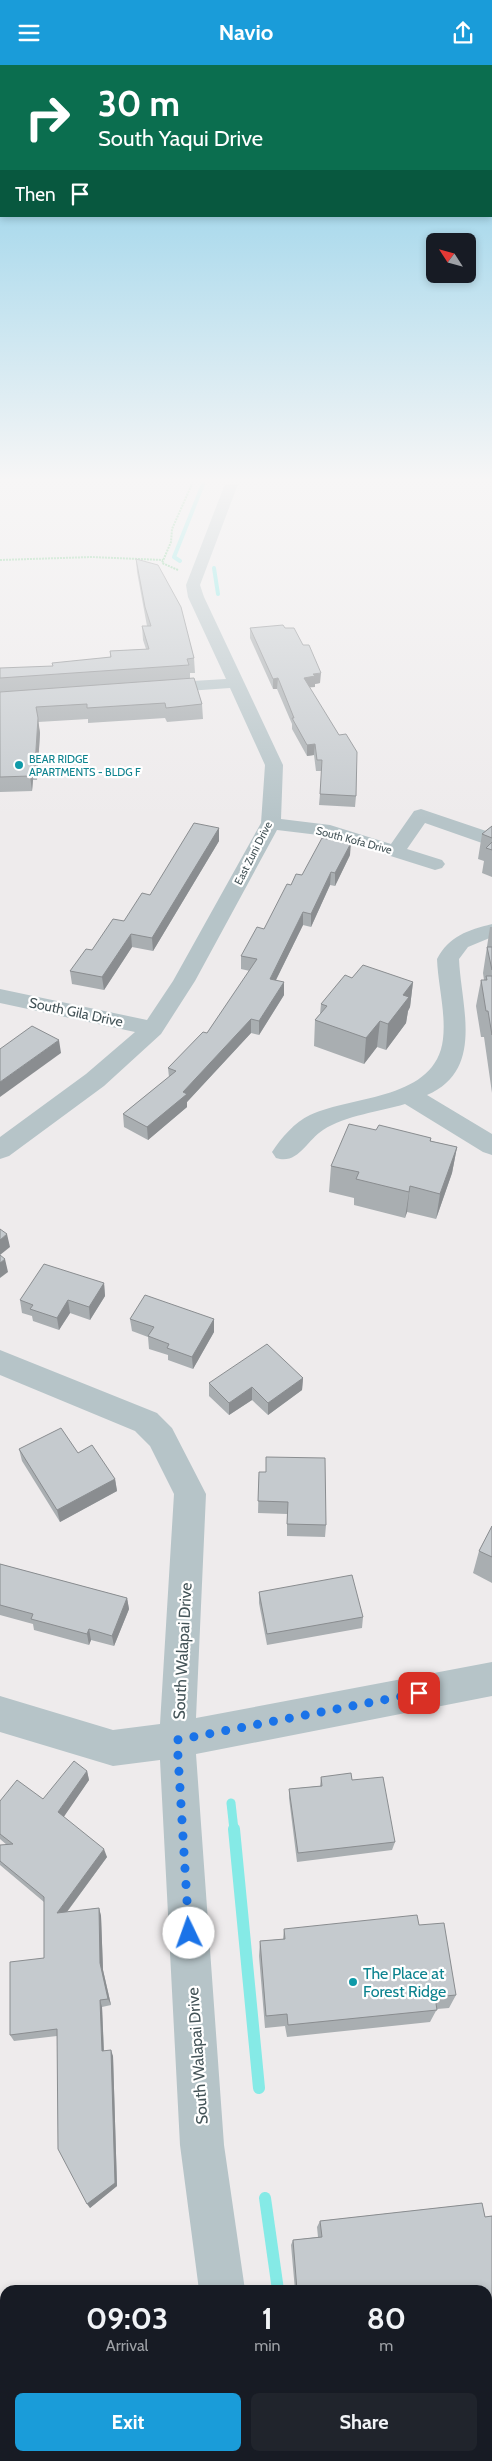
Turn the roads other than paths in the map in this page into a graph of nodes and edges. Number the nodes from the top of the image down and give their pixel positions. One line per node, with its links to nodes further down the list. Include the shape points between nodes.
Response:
1 (196, 596): 2 (street, East Zuni Drive)
2 (237, 683): 3 (street); 4 (street, East Zuni Drive, via 274,765)
3 (138, 690)
4 (270, 823): 6 (street, South Kofa Drive, via 330,831); 10 (street, East Zuni Drive, via 184,981)
5 (489, 839): 6 (street, via 421,815)
6 (396, 851): 7 (street, South Kofa Drive)
7 (435, 864)
8 (492, 930): 11 (street, via 467,937 451,951 448,972 455,1039 451,1060 433,1084)
9 (0, 996): 10 (street, South Gila Drive)
10 (153, 1029): 13 (street, East Zuni Drive, via 95,1080)
11 (407, 1094): 12 (street); 14 (street, via 343,1111 317,1122)
12 (492, 1146)
13 (0, 1150)
14 (285, 1152)
15 (0, 1362): 18 (street, South Walapai Drive, via 146,1422 161,1437 175,1460 190,1495)
16 (492, 1679): 18 (street)
17 (0, 1714): 18 (street, via 113,1748)
18 (177, 1740): 19 (street, South Walapai Drive, via 202,2145)
19 (221, 2285)

